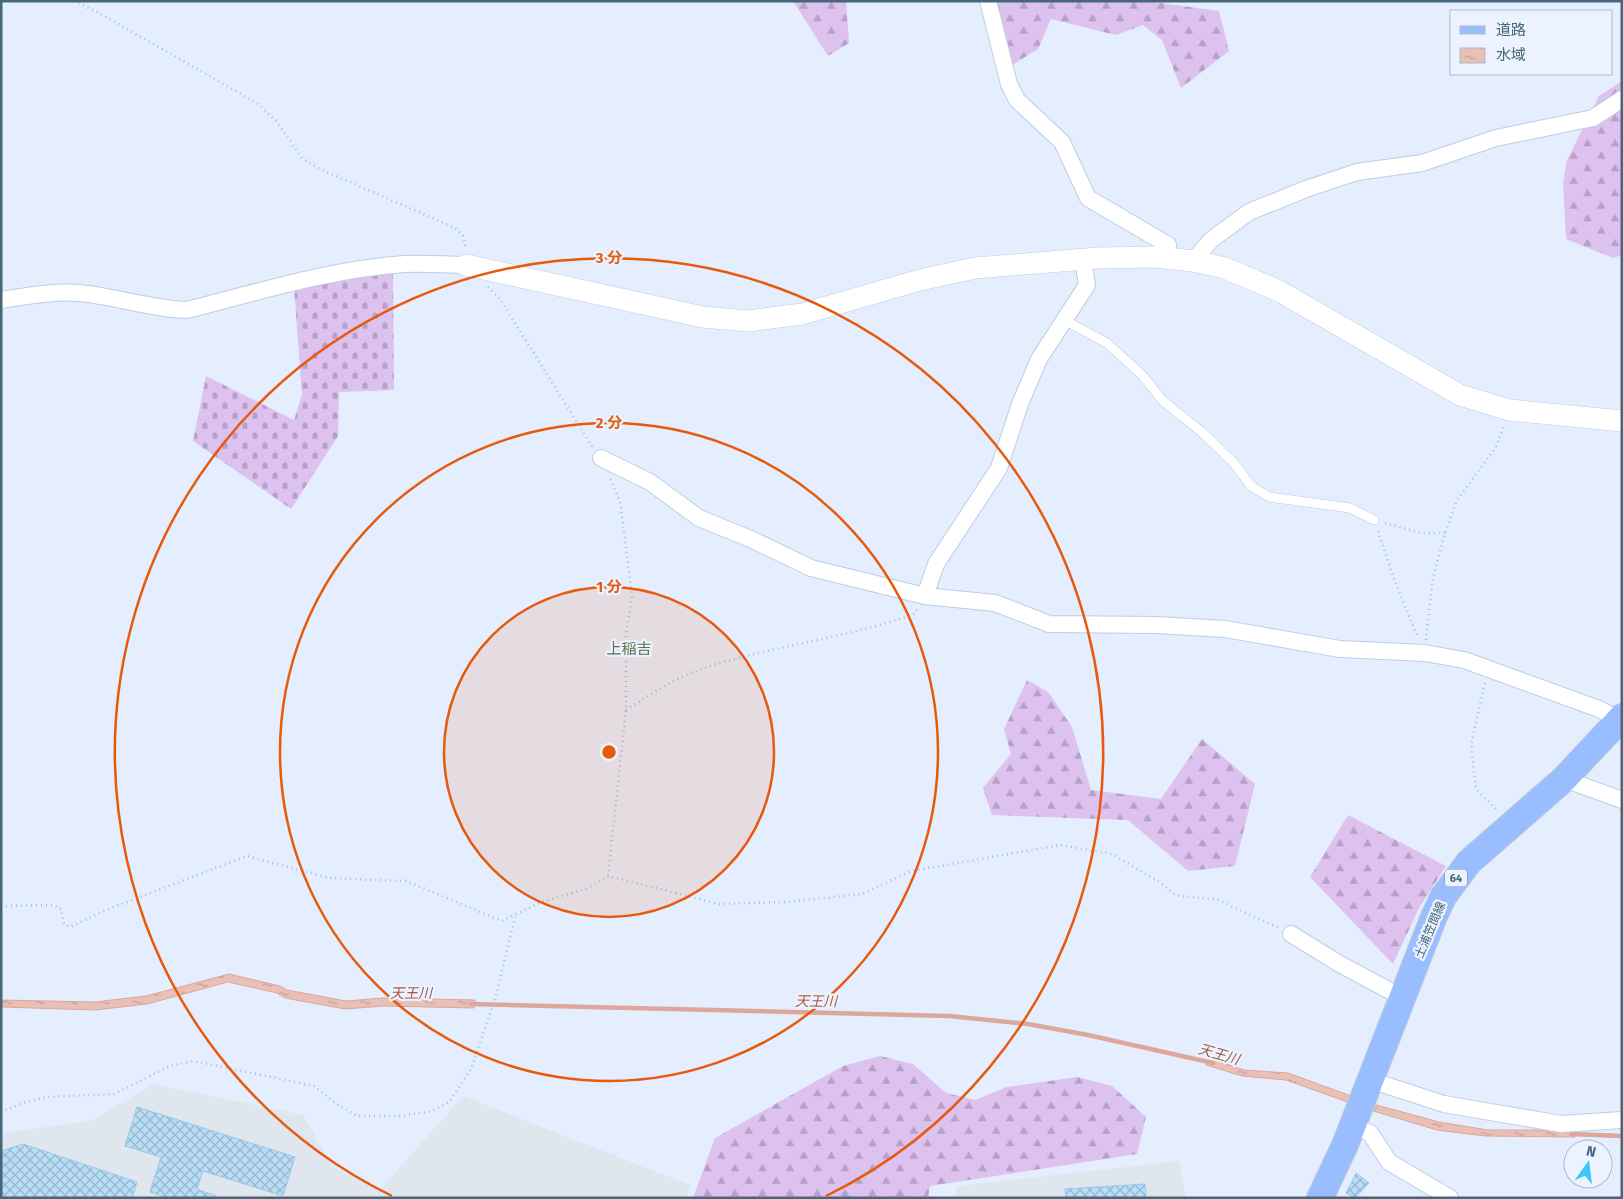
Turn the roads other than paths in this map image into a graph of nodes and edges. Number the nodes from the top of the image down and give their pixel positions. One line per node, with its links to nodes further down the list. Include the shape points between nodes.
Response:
1 (988, 1): 3 (street, via 1008,84 1017,100 1062,142 1088,198 1168,245)
2 (1622, 99): 5 (street, via 1593,118 1496,138 1422,163 1357,172 1306,189 1249,212 1211,240)
3 (1169, 258): 4 (street); 5 (street)
4 (1083, 260): 6 (street, via 975,268 920,280 802,314 748,321 703,317); 8 (street, via 1086,285)
5 (1194, 261): 9 (street, via 1224,268 1272,288 1460,395 1510,410)
6 (466, 265): 7 (street, via 406,264 330,274 187,310 166,310 79,293 38,294)
7 (1, 300)
8 (1064, 320): 11 (lane, via 1107,343 1142,375 1164,401 1203,433 1251,486 1269,498 1350,508); 12 (street, via 1039,359 999,468 936,564)
9 (1622, 421)
10 (601, 458): 12 (street, via 650,482 699,518 811,568)
11 (1374, 520)
12 (925, 596): 13 (street, via 995,603 1048,624 1157,625 1225,630 1340,649 1425,654 1464,660)
13 (1620, 718): 14 (main road, 土浦笠間線 / 64)
14 (1564, 779): 15 (street); 17 (main road, 土浦笠間線 / 64, via 1469,862 1444,897)
15 (1622, 800)
16 (1291, 934): 17 (street)
17 (1402, 998): 18 (main road, 土浦笠間線 / 64)
18 (1362, 1102): 19 (street, via 1444,1104 1561,1124); 20 (main road, 土浦笠間線 / 64); 21 (street, via 1370,1133 1390,1162)
19 (1622, 1120)
20 (1320, 1198)
21 (1450, 1198)

